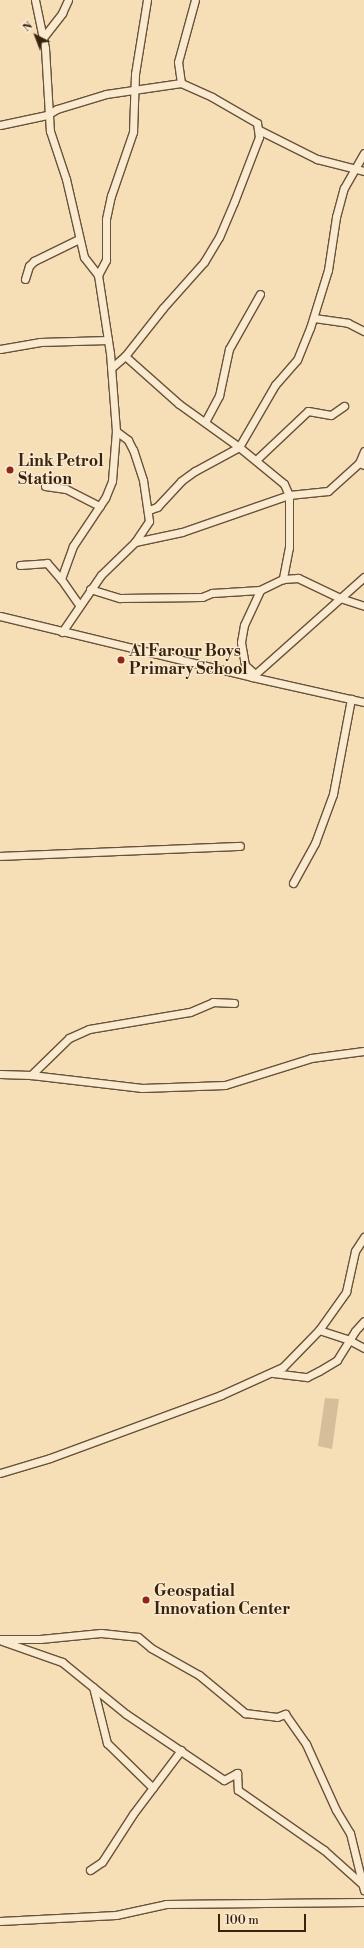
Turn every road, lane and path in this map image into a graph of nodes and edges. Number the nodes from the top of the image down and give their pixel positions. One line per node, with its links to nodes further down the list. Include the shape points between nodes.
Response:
1 (35, 0): 5 (street)
2 (68, 0): 5 (street, via 62,13)
3 (147, 0): 7 (street, via 135,74)
4 (195, 0): 6 (street, via 178,62)
5 (42, 38): 8 (street)
6 (180, 83): 7 (street); 10 (street, via 249,117 257,123)
7 (136, 90): 8 (street, via 106,94 70,104); 15 (street, via 133,132 111,196 106,218 106,260)
8 (47, 115): 9 (street); 14 (street, via 66,180)
9 (0, 125)
10 (259, 130): 12 (street, via 317,159); 22 (street, via 219,237 194,276 163,308)
11 (364, 153): 12 (street)
12 (353, 168): 13 (street); 18 (street, via 338,207 331,259)
13 (364, 171)
14 (79, 239): 15 (street, via 84,257); 16 (street, via 34,261)
15 (98, 275): 20 (street)
16 (25, 279)
17 (260, 294): 25 (street, via 229,349 219,396)
18 (314, 318): 19 (street); 27 (street, via 297,360 275,385)
19 (363, 328)
20 (108, 340): 21 (street, via 40,342); 23 (street)
21 (0, 349)
22 (125, 356): 23 (street); 25 (street, via 179,404)
23 (111, 368): 26 (street)
24 (344, 406): 29 (street, via 331,415 308,412)
25 (204, 422): 27 (street)
26 (116, 432): 33 (street, via 112,481); 34 (street, via 130,443 143,480)
27 (239, 446): 29 (street); 34 (street, via 195,471 181,481 157,507)
28 (364, 451): 30 (street)
29 (256, 460): 32 (street, via 281,480)
30 (361, 464): 32 (street, via 328,491)
31 (45, 486): 33 (street, via 66,489)
32 (289, 496): 35 (street, via 182,532); 39 (street, via 289,547)
33 (100, 506): 38 (street, via 72,546)
34 (149, 510): 35 (street, via 149,521)
35 (136, 542): 40 (street)
36 (20, 565): 38 (street, via 47,563)
37 (364, 577): 42 (street)
38 (61, 579): 43 (street)
39 (283, 579): 41 (street); 42 (street, via 298,578)
40 (90, 589): 41 (street, via 120,598 140,599 202,598 212,593); 43 (street)
41 (260, 590): 47 (street, via 244,625 241,642 245,665)
42 (340, 598): 44 (street); 47 (street)
43 (79, 605): 46 (street)
44 (364, 606)
45 (0, 616): 46 (street)
46 (62, 632): 47 (street)
47 (253, 676): 48 (street)
48 (351, 699): 49 (street); 52 (street, via 333,794 315,843)
49 (364, 702)
50 (240, 846): 51 (street)
51 (0, 856)
52 (293, 883)
53 (234, 1003): 56 (street, via 213,1002 190,1012 89,1029 69,1038)
54 (364, 1051): 56 (street, via 311,1058 225,1086 142,1088)
55 (0, 1074): 56 (street)
56 (31, 1075)
57 (364, 1237): 59 (street, via 355,1251 346,1292)
58 (364, 1321): 60 (street)
59 (320, 1330): 60 (street); 62 (street, via 283,1367)
60 (349, 1340): 61 (street); 62 (street, via 336,1360 311,1375)
61 (364, 1348)
62 (273, 1373): 63 (street, via 221,1395 50,1458)
63 (0, 1473)
64 (0, 1640): 65 (street, via 62,1662); 69 (street, via 101,1633 138,1637 151,1648 199,1675 246,1712 277,1717 285,1714 306,1744 336,1810 350,1833)
65 (93, 1686): 66 (street, via 126,1714); 67 (street, via 107,1743)
66 (181, 1750): 67 (street); 69 (street, via 224,1780 236,1773 238,1790 324,1850)
67 (153, 1788): 68 (street, via 102,1862)
68 (90, 1870)
69 (363, 1887)
70 (364, 1894): 71 (street)
71 (362, 1902): 72 (street, via 166,1904 116,1915)
72 (0, 1921)

